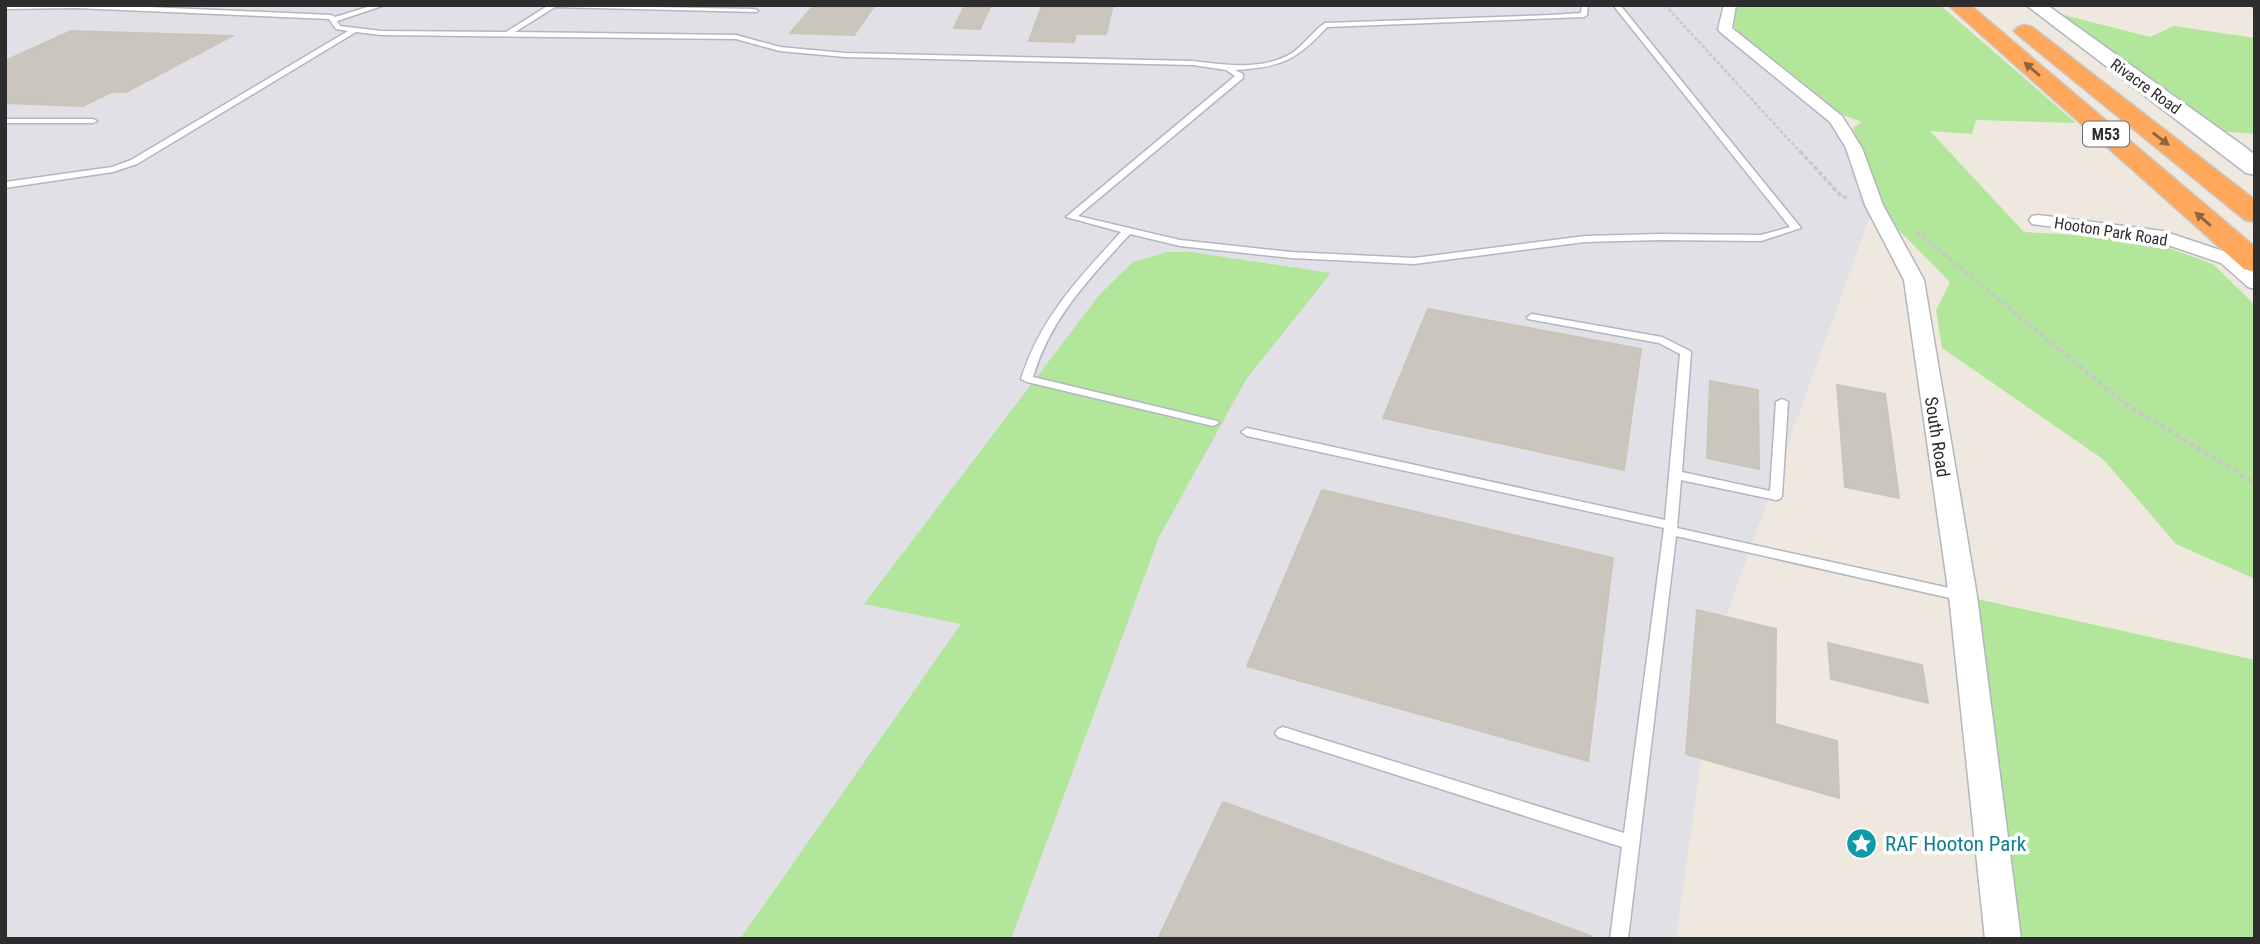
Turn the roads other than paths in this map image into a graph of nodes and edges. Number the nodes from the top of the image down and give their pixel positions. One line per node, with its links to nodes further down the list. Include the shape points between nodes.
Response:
1 (382, 5): 13 (lane)
2 (554, 5): 11 (lane); 15 (lane)
3 (1585, 5): 16 (lane, via 1584,15 1515,21 1380,20 1325,25 1302,51 1270,66)
4 (1616, 5): 23 (lane, via 1796,228 1761,238 1585,239 1414,261 1180,243)
5 (1730, 5): 32 (street, South Road, via 1725,29 1836,119 1854,148 1874,205 1914,280)
6 (1958, 5): 24 (highway, M53, one-way to 6)
7 (1993, 5): 21 (highway, M53, one-way to 21)
8 (2035, 5): 19 (main road, Rivacre Road)
9 (5, 7): 10 (lane)
10 (188, 11): 12 (lane); 13 (lane)
11 (755, 11)
12 (166, 19)
13 (333, 20): 14 (lane, via 338,27)
14 (353, 31): 15 (lane); 20 (lane, via 134,162)
15 (508, 34): 16 (lane, via 736,37 780,49 845,55 1193,63)
16 (1228, 68): 23 (lane, via 1240,76 1071,217)
17 (5, 121): 18 (lane)
18 (93, 121)
19 (2255, 168)
20 (5, 185)
21 (2255, 214)
22 (2038, 220): 25 (street, Hooton Park Road, via 2155,235 2228,259)
23 (1128, 230): 28 (lane, via 1052,316 1027,379)
24 (2255, 263)
25 (2255, 283)
26 (1532, 317): 30 (lane, via 1662,340 1686,353)
27 (1782, 402): 30 (lane, via 1776,496)
28 (1213, 423)
29 (1247, 432): 31 (lane)
30 (1676, 475): 31 (lane)
31 (1671, 528): 32 (lane); 34 (lane)
32 (1963, 596): 36 (street, South Road)
33 (1283, 733): 34 (lane)
34 (1632, 843): 35 (lane)
35 (1619, 939)
36 (2003, 939)

